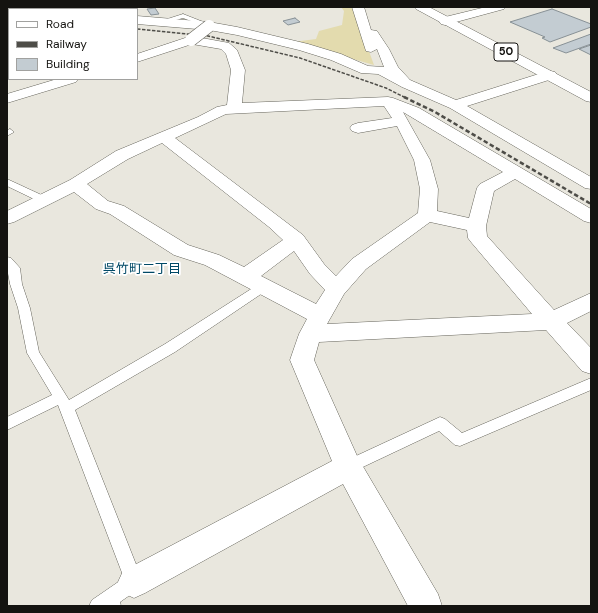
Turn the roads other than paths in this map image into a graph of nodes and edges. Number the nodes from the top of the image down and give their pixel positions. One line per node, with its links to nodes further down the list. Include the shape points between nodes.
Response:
1 (358, 7): 7 (street)
2 (420, 7): 5 (street, 50)
3 (500, 7): 5 (street)
4 (138, 20): 6 (street)
5 (445, 21): 11 (street, 50)
6 (209, 26): 8 (street, bridge); 10 (street, via 269,38 336,57 366,70)
7 (366, 34): 10 (street, via 375,63); 13 (street, via 373,34 384,49 392,69)
8 (191, 40): 9 (street); 18 (street, via 225,46 232,53 238,70 234,104)
9 (138, 58)
10 (381, 70): 13 (street)
11 (550, 75): 14 (street, 50); 17 (street)
12 (68, 80): 15 (street)
13 (407, 84): 17 (street)
14 (591, 98)
15 (7, 100)
16 (388, 101): 18 (street); 19 (street); 22 (street, via 414,111)
17 (455, 105): 25 (street)
18 (236, 108): 21 (street, via 222,110)
19 (402, 121): 20 (street); 27 (street, via 422,160 430,190)
20 (358, 128)
21 (164, 137): 24 (street, via 122,155); 31 (street)
22 (515, 172): 28 (street); 30 (street, via 486,188)
23 (7, 182): 26 (lane)
24 (76, 184): 26 (street); 33 (street, via 102,205 117,210 181,250 212,260)
25 (591, 184)
26 (44, 200): 29 (street)
27 (427, 215): 30 (street); 35 (street, via 359,264)
28 (591, 217)
29 (7, 218)
30 (476, 226): 37 (street, via 478,238)
31 (296, 240): 33 (street); 35 (street, via 317,269)
32 (7, 261): 41 (lane, via 14,268 33,353)
33 (244, 277): 34 (street)
34 (263, 287): 38 (street); 41 (lane, via 170,348)
35 (336, 289): 38 (street)
36 (591, 301): 37 (street)
37 (551, 321): 38 (street); 39 (street)
38 (315, 325): 43 (street, via 302,360)
39 (591, 364)
40 (591, 384): 43 (lane, via 460,440 440,423)
41 (64, 402): 42 (lane); 44 (lane)
42 (7, 424)
43 (348, 467): 44 (street); 46 (street)
44 (134, 582): 45 (lane)
45 (107, 603)
46 (426, 606)

